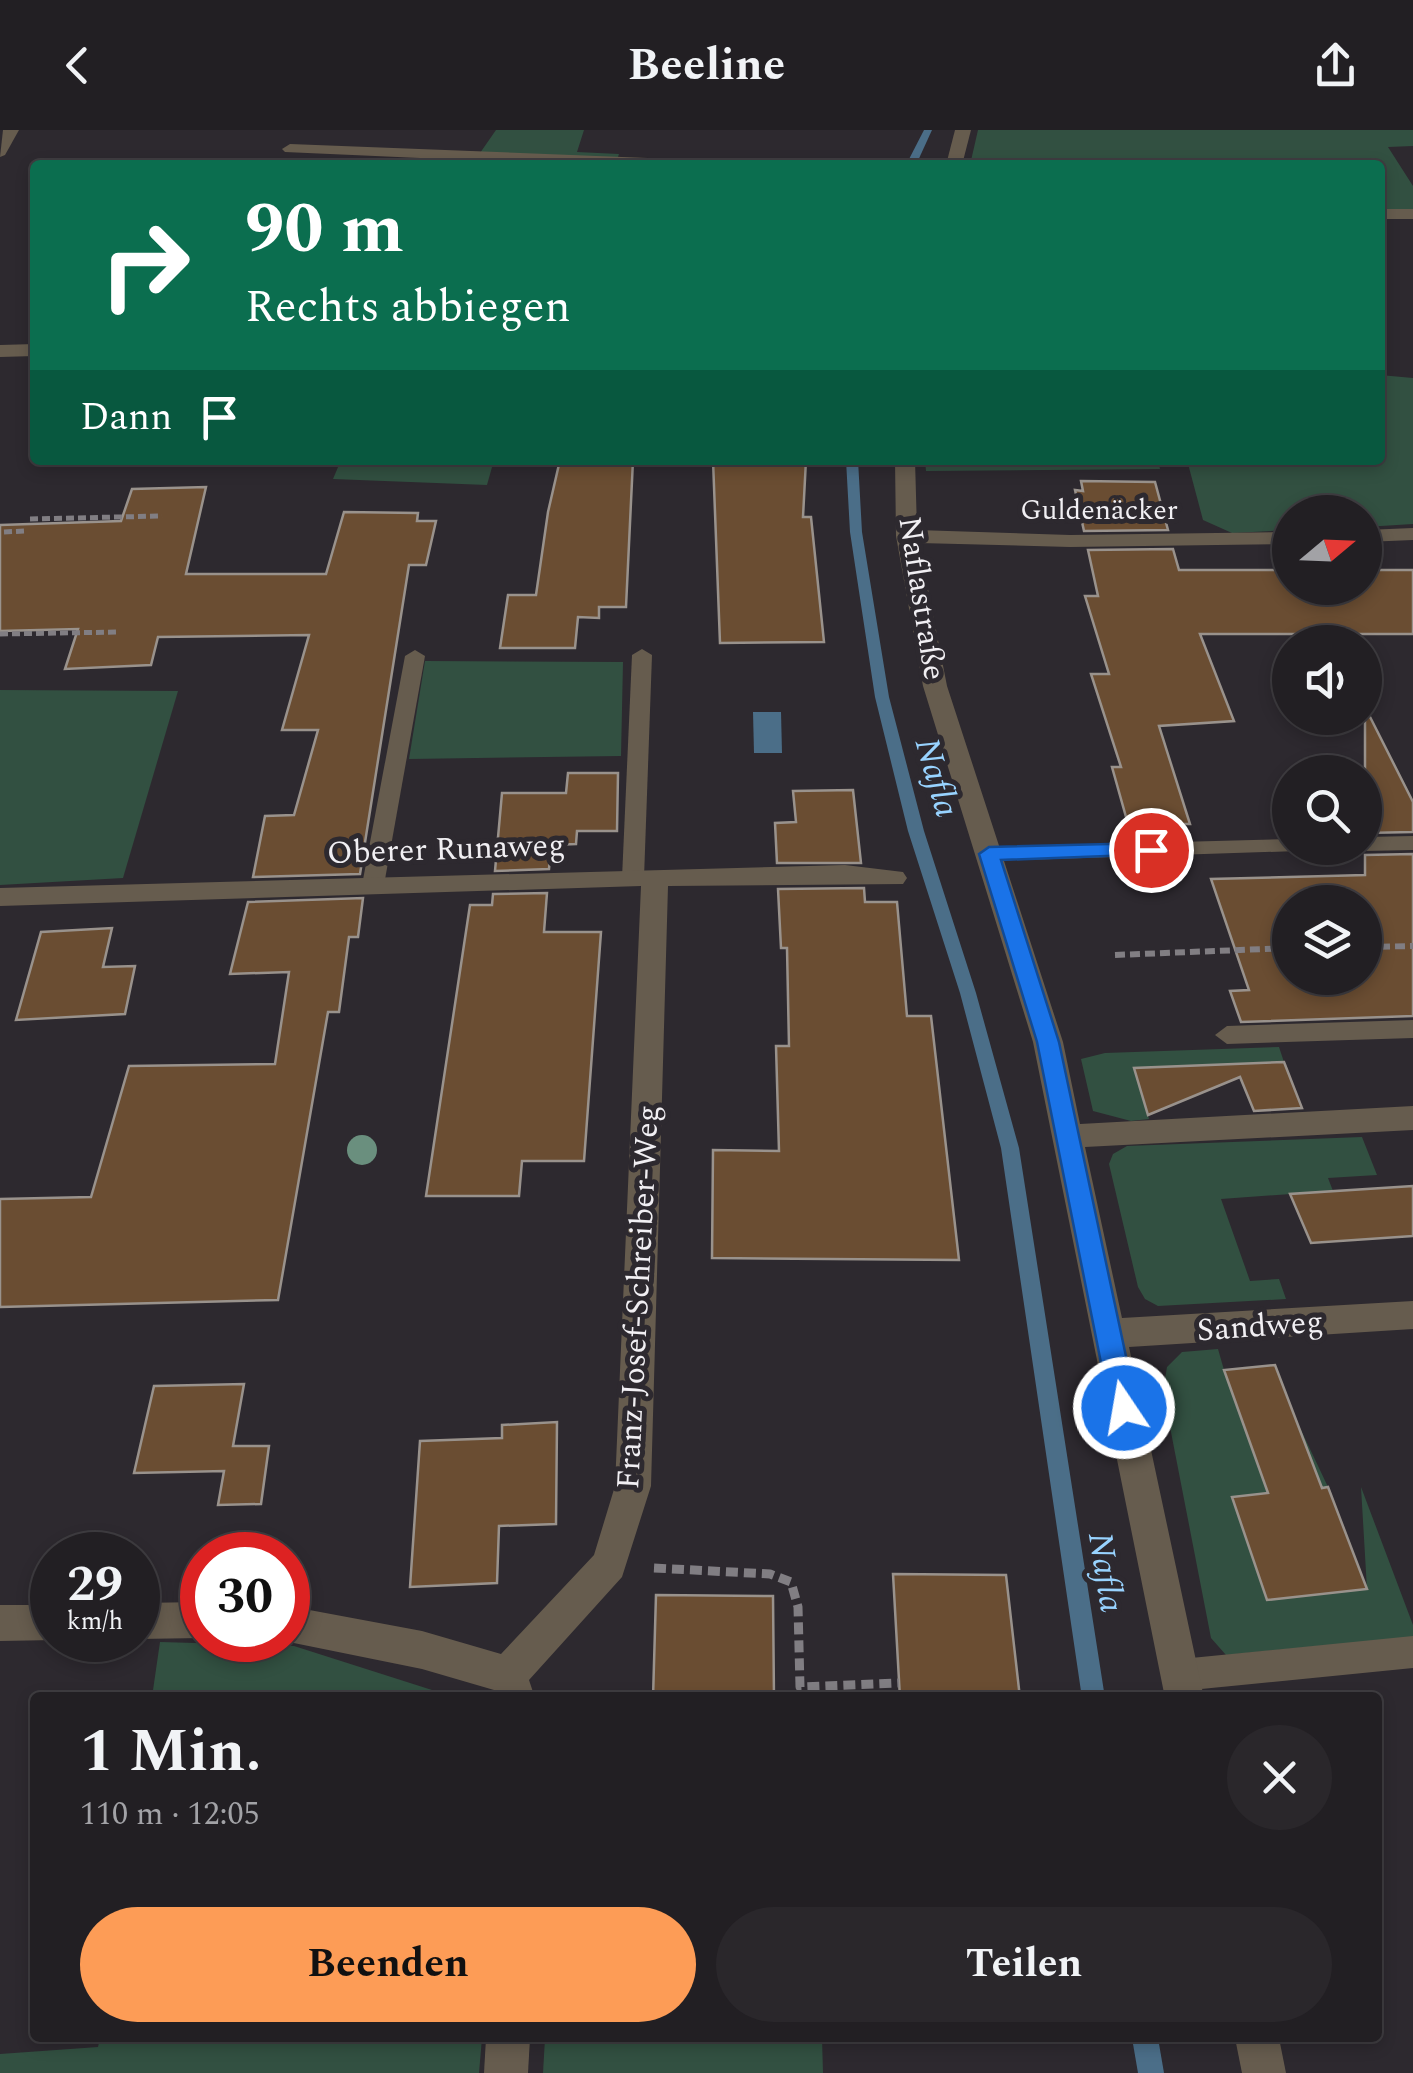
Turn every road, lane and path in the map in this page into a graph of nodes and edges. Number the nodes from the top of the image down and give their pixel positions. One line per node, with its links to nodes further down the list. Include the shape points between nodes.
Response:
1 (11, 130): 4 (street)
2 (297, 130): 5 (street)
3 (963, 130): 7 (street)
4 (0, 152)
5 (288, 157): 6 (street)
6 (453, 160)
7 (955, 160)
8 (1385, 214): 9 (street)
9 (1413, 214)
10 (30, 350): 11 (street)
11 (0, 351)
12 (905, 465): 19 (street, Naflastraße)
13 (162, 516): 14 (path)
14 (30, 519)
15 (25, 531): 16 (path)
16 (4, 532)
17 (1413, 534): 18 (street)
18 (1382, 535)
19 (907, 536): 20 (street, Guldenäcker); 28 (street, Naflastraße, via 935,686)
20 (1272, 538)
21 (119, 632): 22 (path)
22 (0, 634)
23 (642, 655): 29 (lane)
24 (416, 656): 31 (lane)
25 (1413, 843): 26 (lane)
26 (1382, 844)
27 (1272, 846): 28 (lane)
28 (989, 854): 40 (street, Naflastraße)
29 (644, 878): 30 (street, Oberer Runaweg); 31 (street, Oberer Runaweg); 43 (street, Franz-Josef-Schreiber-Weg, via 633,1486)
30 (894, 878)
31 (372, 885): 32 (street, Oberer Runaweg)
32 (0, 897)
33 (1413, 946): 34 (path)
34 (1382, 947)
35 (1272, 949): 36 (path)
36 (1115, 955)
37 (1413, 1029): 38 (lane)
38 (1227, 1035)
39 (1413, 1118): 40 (street)
40 (1070, 1136): 42 (street, Naflastraße)
41 (1413, 1315): 42 (street, Sandweg)
42 (1107, 1332): 50 (street, Naflastraße)
43 (609, 1565): 48 (path, via 770,1574 792,1582 800,1687); 49 (street, Franz-Josef-Schreiber-Weg)
44 (30, 1622): 45 (street)
45 (0, 1623)
46 (310, 1630): 49 (street, Franz-Josef-Schreiber-Weg, via 422,1650)
47 (1413, 1652): 50 (lane, Naflastraße)
48 (899, 1683)
49 (512, 1686)
50 (1183, 1686)
51 (508, 2042): 53 (street)
52 (1257, 2042): 54 (street)
53 (506, 2073)
54 (1264, 2073)

